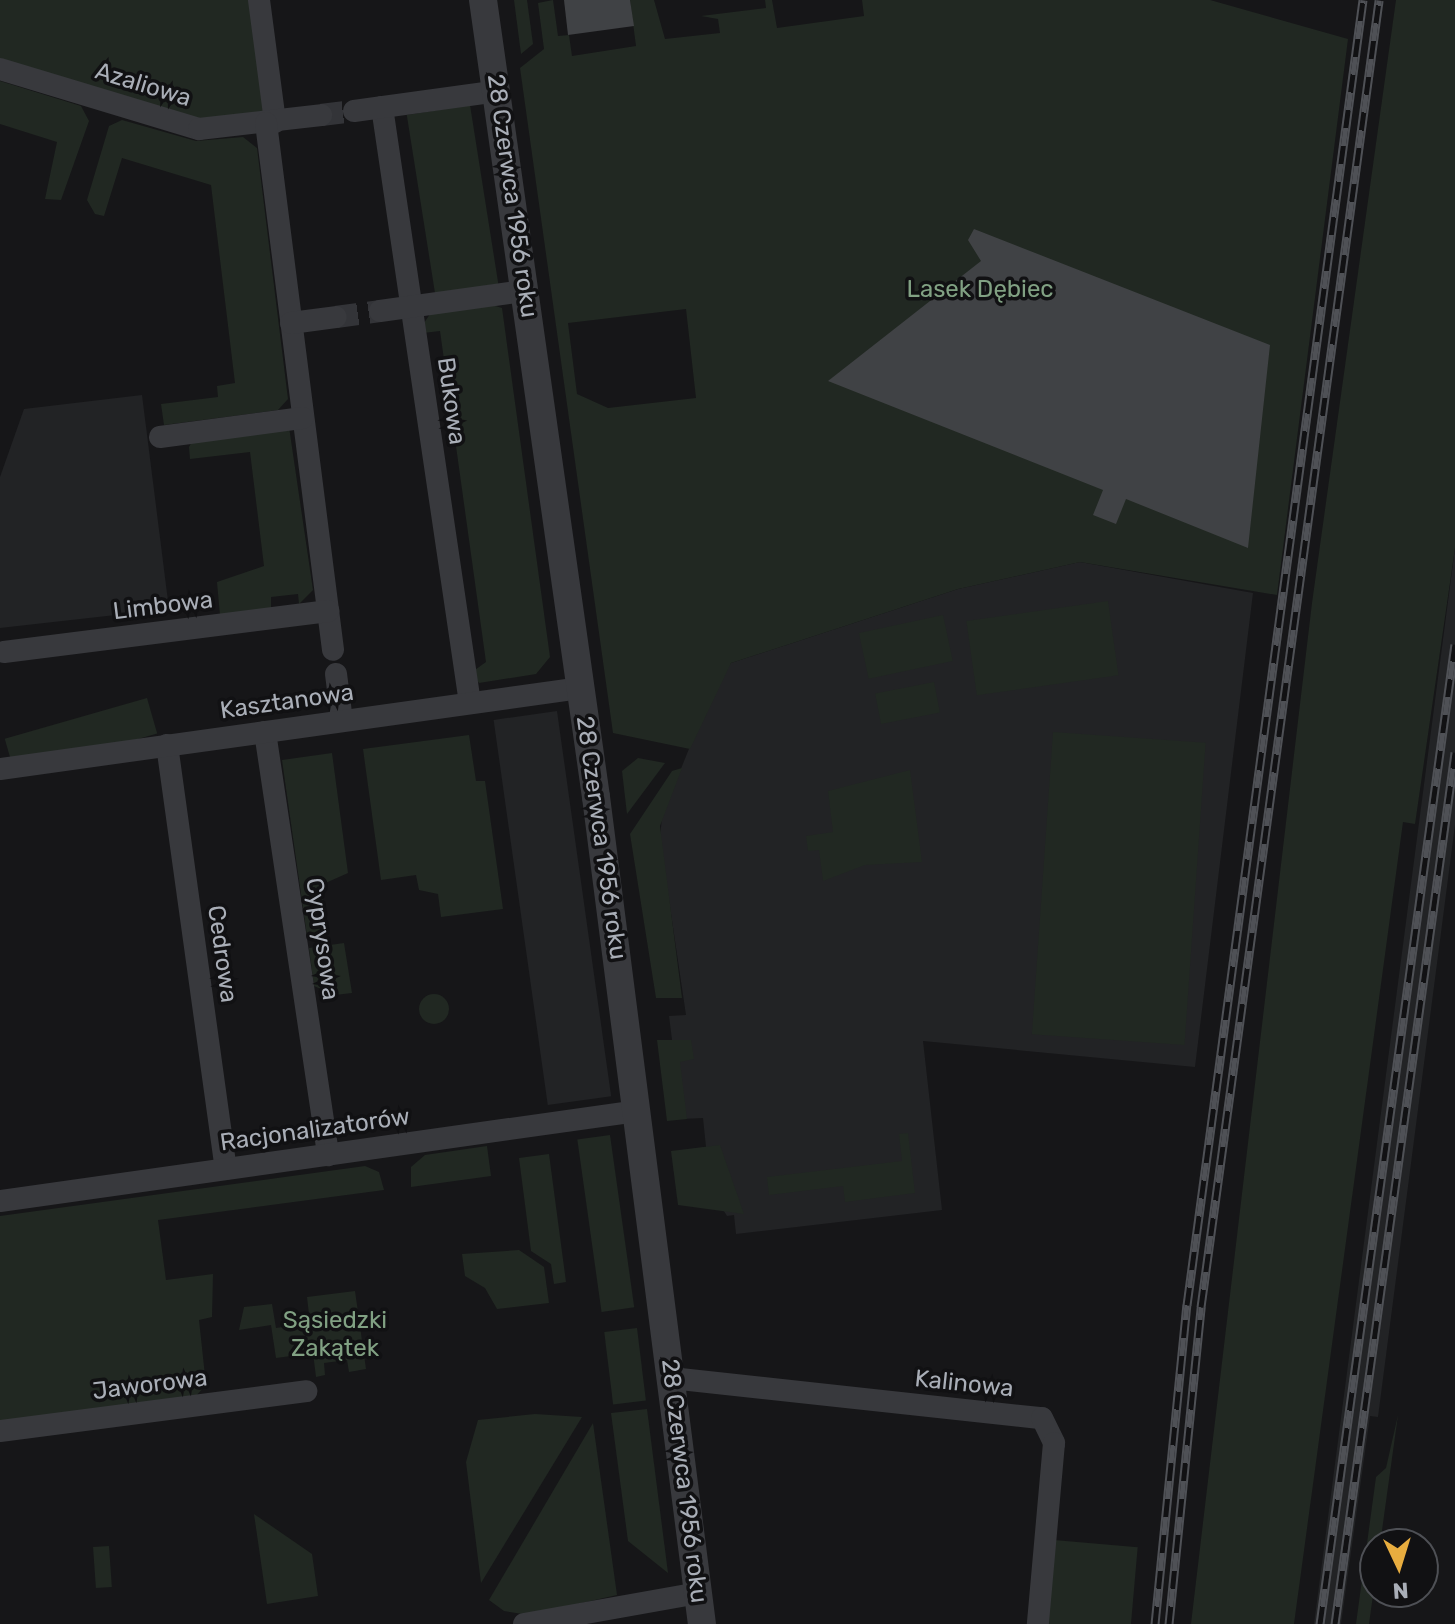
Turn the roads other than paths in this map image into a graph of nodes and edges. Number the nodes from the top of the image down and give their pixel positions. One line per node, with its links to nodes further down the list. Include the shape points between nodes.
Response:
1 (259, 0): 10 (street)
2 (483, 0): 4 (street, 28 Czerwca 1956 roku)
3 (493, 0): 4 (street, 28 Czerwca 1956 roku)
4 (493, 54): 6 (street, 28 Czerwca 1956 roku)
5 (0, 69): 10 (street, Azaliowa, via 199,129)
6 (498, 91): 7 (street); 11 (street, 28 Czerwca 1956 roku)
7 (382, 107): 8 (street); 12 (street, Bukowa)
8 (354, 111)
9 (321, 115): 10 (street, Azaliowa)
10 (270, 122): 15 (street)
11 (525, 291): 12 (street); 22 (street, 28 Czerwca 1956 roku)
12 (411, 307): 13 (street); 23 (street, Bukowa)
13 (380, 311)
14 (336, 317): 15 (street)
15 (291, 323): 16 (street)
16 (303, 418): 17 (street); 18 (street)
17 (160, 437)
18 (328, 611): 19 (street); 20 (street, Limbowa)
19 (333, 650)
20 (4, 652)
21 (336, 674): 24 (street)
22 (581, 688): 23 (street, Kasztanowa); 28 (street, 28 Czerwca 1956 roku)
23 (470, 703): 24 (street, Kasztanowa)
24 (342, 721): 25 (street, Kasztanowa)
25 (265, 732): 26 (street, Kasztanowa); 29 (street, Cyprysowa)
26 (167, 745): 27 (street, Kasztanowa); 30 (street, Cedrowa)
27 (0, 769)
28 (637, 1111): 29 (street, Racjonalizatorów); 32 (street, 28 Czerwca 1956 roku)
29 (328, 1155): 30 (street, Racjonalizatorów)
30 (226, 1169): 31 (street, Racjonalizatorów)
31 (0, 1201)
32 (671, 1378): 35 (street, 28 Czerwca 1956 roku); 38 (street, Kalinowa, via 1042,1418 1054,1443)
33 (306, 1391): 34 (street, Jaworowa)
34 (0, 1431)
35 (698, 1593): 36 (street); 37 (street, 28 Czerwca 1956 roku)
36 (524, 1624)
37 (702, 1624)
38 (1038, 1624)

